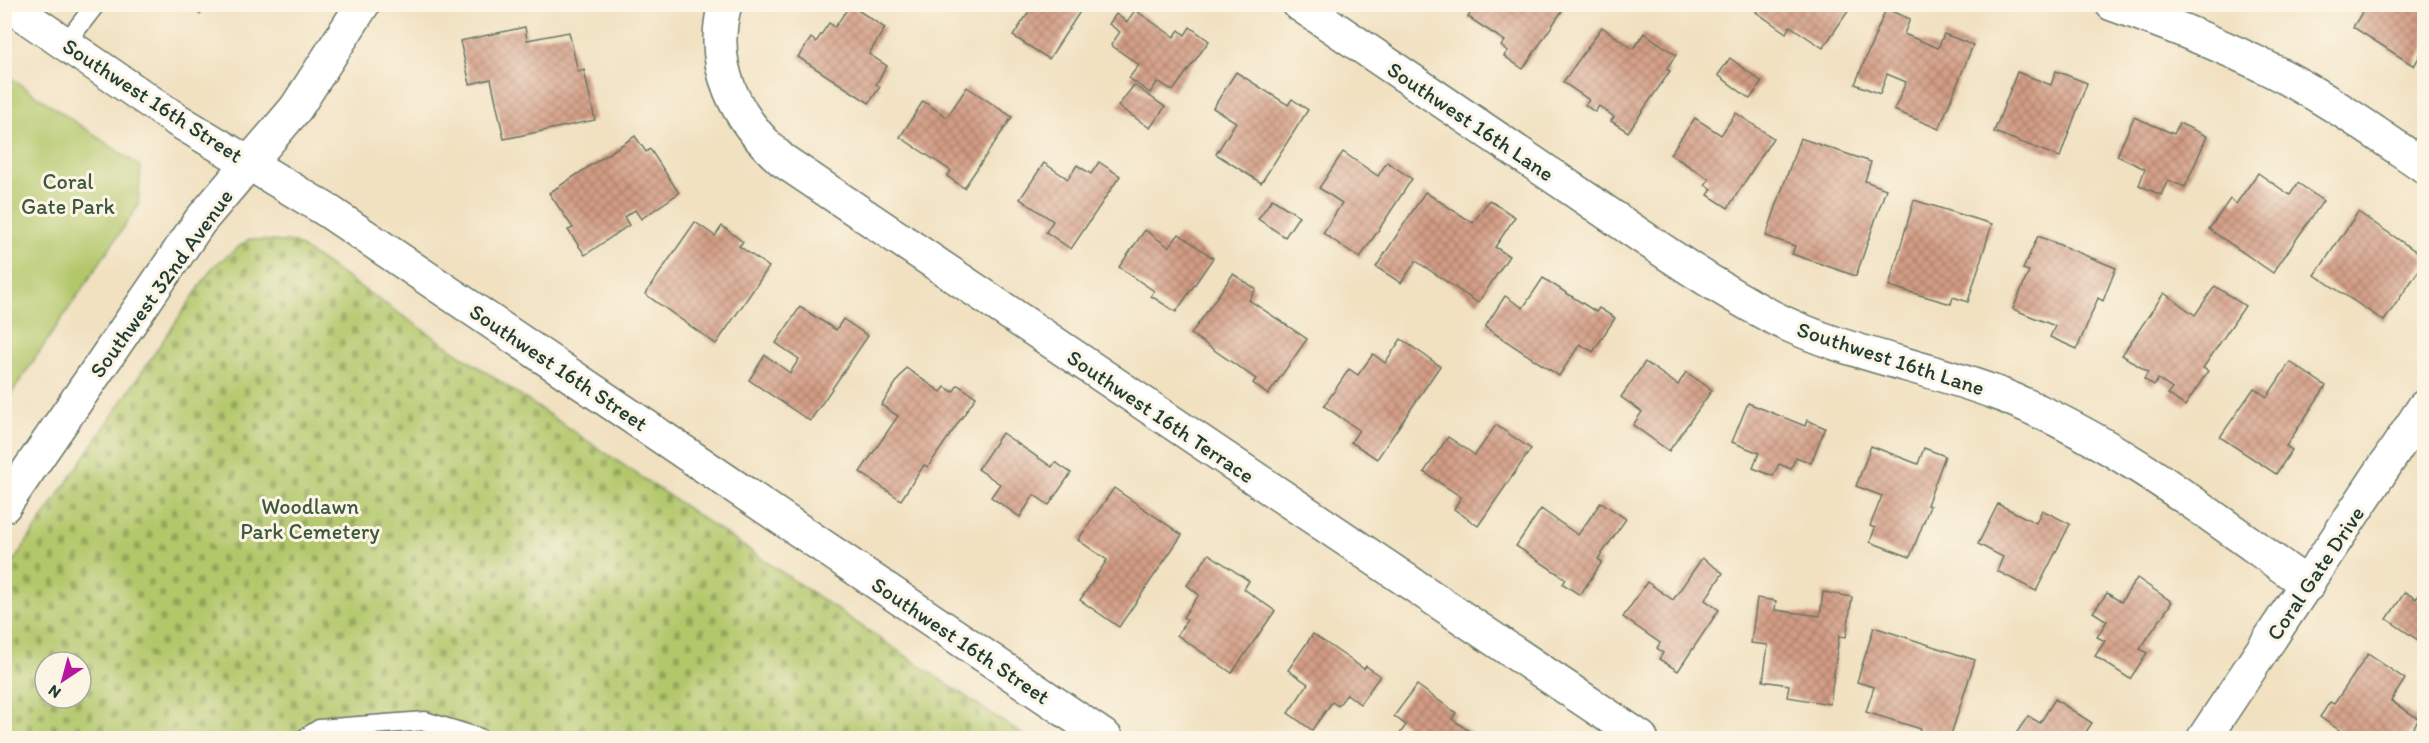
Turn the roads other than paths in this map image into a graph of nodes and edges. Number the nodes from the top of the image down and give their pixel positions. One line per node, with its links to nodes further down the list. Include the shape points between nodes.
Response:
1 (7, 4): 7 (street, Southwest 16th Street)
2 (96, 4): 7 (lane)
3 (363, 4): 8 (street, Southwest 32nd Avenue, via 296,108)
4 (725, 4): 16 (street, Southwest 16th Terrace, via 719,38 732,93 747,123 782,160)
5 (1299, 4): 12 (street, Southwest 16th Lane, via 1731,294 1810,334 2004,396 2082,433 2142,469)
6 (2112, 4): 9 (street, via 2270,69)
7 (65, 44): 8 (street, Southwest 16th Street, via 177,120)
8 (249, 162): 11 (street, Southwest 32nd Avenue, via 200,221); 15 (street, Southwest 16th Street, via 328,211)
9 (2424, 166)
10 (2424, 407): 12 (street, Coral Gate Drive)
11 (4, 506)
12 (2308, 585): 17 (street, Coral Gate Drive)
13 (305, 738): 14 (lane, via 319,729 425,721)
14 (480, 738)
15 (1106, 738)
16 (1641, 738)
17 (2204, 738)

